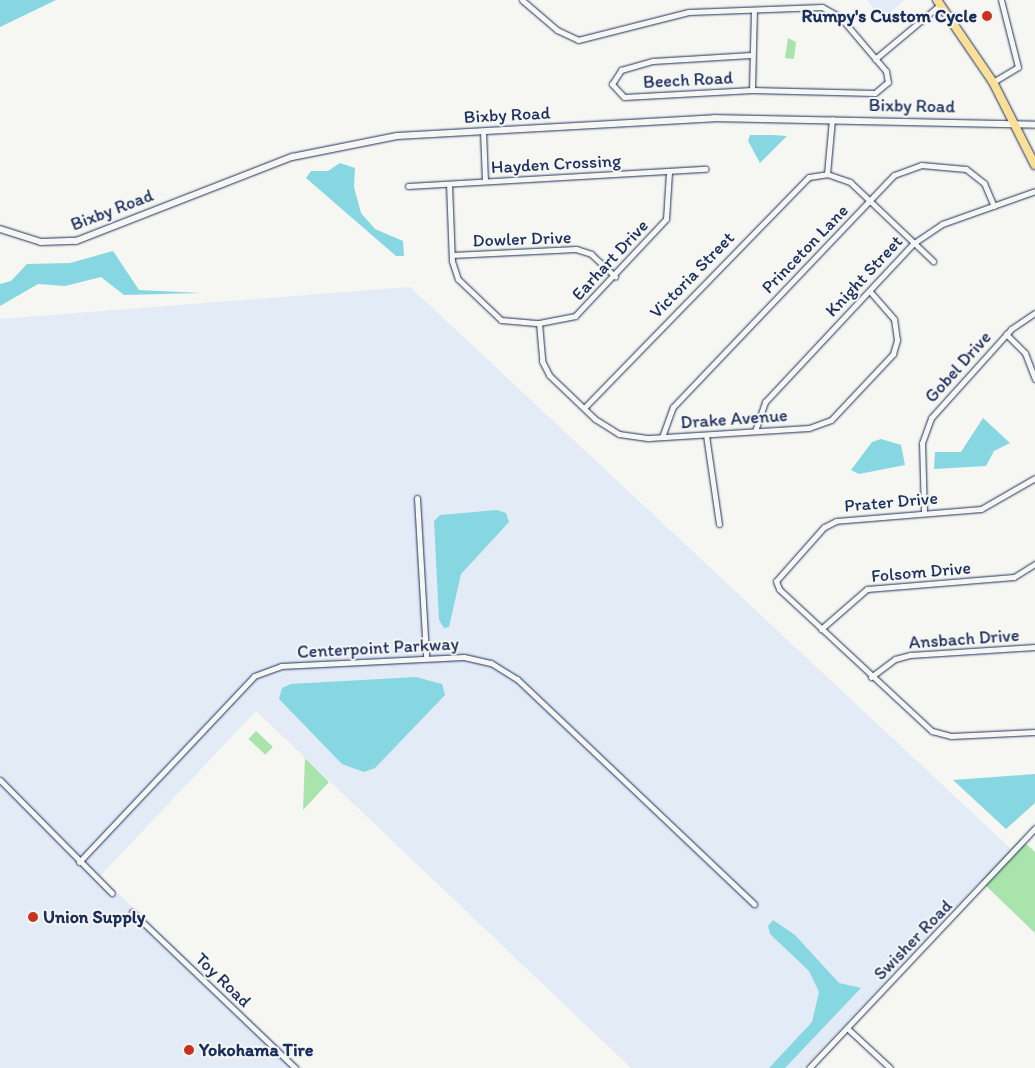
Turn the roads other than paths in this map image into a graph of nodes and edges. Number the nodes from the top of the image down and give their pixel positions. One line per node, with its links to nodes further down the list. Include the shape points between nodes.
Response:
1 (522, 0): 4 (street, via 557,30 578,40 677,13)
2 (1001, 0): 7 (street, via 1018,67)
3 (939, 2): 6 (street); 7 (main road)
4 (754, 10): 5 (street); 6 (street, via 828,9)
5 (751, 55): 8 (street); 8 (street, Beech Road, via 653,61 621,70 612,84 624,97)
6 (875, 59): 8 (street, Beech Road, via 888,78 879,92)
7 (994, 82): 10 (main road)
8 (752, 90)
9 (832, 119): 10 (street, Bixby Road); 12 (street, Bixby Road, via 714,118); 16 (street)
10 (1017, 124): 11 (street, Bixby Road); 13 (main road)
11 (1035, 125)
12 (483, 131): 17 (street); 23 (street, Bixby Road, via 378,138 313,151 68,242 41,242)
13 (1035, 165)
14 (706, 169): 15 (street, Hayden Crossing)
15 (669, 172): 17 (street, Hayden Crossing); 27 (street, Earhart Drive, via 666,219)
16 (827, 174): 21 (street, via 845,179); 33 (street, Victoria Street, via 809,177 793,188)
17 (485, 181): 18 (street, Hayden Crossing)
18 (449, 184): 19 (street, Hayden Crossing); 25 (street, Earhart Drive)
19 (408, 186)
20 (1035, 191): 22 (street, Knight Street)
21 (870, 200): 22 (street, Princeton Lane, via 906,169 949,165 976,175); 24 (street); 36 (street, Princeton Lane, via 673,408)
22 (994, 206): 24 (street, Knight Street, via 942,224)
23 (0, 229)
24 (914, 243): 26 (street); 28 (street, Knight Street)
25 (452, 255): 27 (street, Dowler Drive, via 576,249 590,254); 30 (street, Earhart Drive, via 458,279 498,318 510,323)
26 (933, 261)
27 (615, 276): 30 (street, Earhart Drive, via 575,316)
28 (870, 291): 34 (street, Knight Street, via 765,402); 34 (street, Drake Avenue, via 888,309 897,328 896,344 885,365 823,424)
29 (1035, 313): 31 (street, Gobel Drive)
30 (539, 322): 33 (street, Drake Avenue, via 545,368)
31 (1006, 334): 32 (street, via 1025,353); 39 (street, Gobel Drive, via 942,401 927,427 922,443)
32 (1035, 379)
33 (584, 408): 36 (street, Drake Avenue, via 619,434)
34 (755, 431): 35 (street, Drake Avenue)
35 (706, 435): 36 (street, Drake Avenue); 40 (street)
36 (662, 437)
37 (1035, 478): 39 (street, Prater Drive, via 989,507)
38 (417, 498): 44 (street)
39 (924, 513): 42 (street, Prater Drive, via 836,521 779,574 779,589)
40 (719, 524)
41 (1035, 564): 42 (street, Folsom Drive, via 1014,577 867,589)
42 (821, 629): 45 (street)
43 (1035, 647): 45 (street, Ansbach Drive, via 910,655 891,662)
44 (426, 656): 49 (street, Centerpoint Parkway, via 281,666 254,676); 51 (street, Centerpoint Parkway, via 484,661 517,679)
45 (871, 677): 46 (street, via 932,731 951,736)
46 (1035, 732)
47 (0, 780): 49 (street)
48 (1035, 828): 53 (street, Swisher Road)
49 (80, 862): 50 (street)
50 (112, 892)
51 (754, 904)
52 (132, 912): 54 (street, Toy Road)
53 (847, 1028): 55 (street, Swisher Road); 56 (street)
54 (295, 1068)
55 (809, 1068)
56 (890, 1068)

